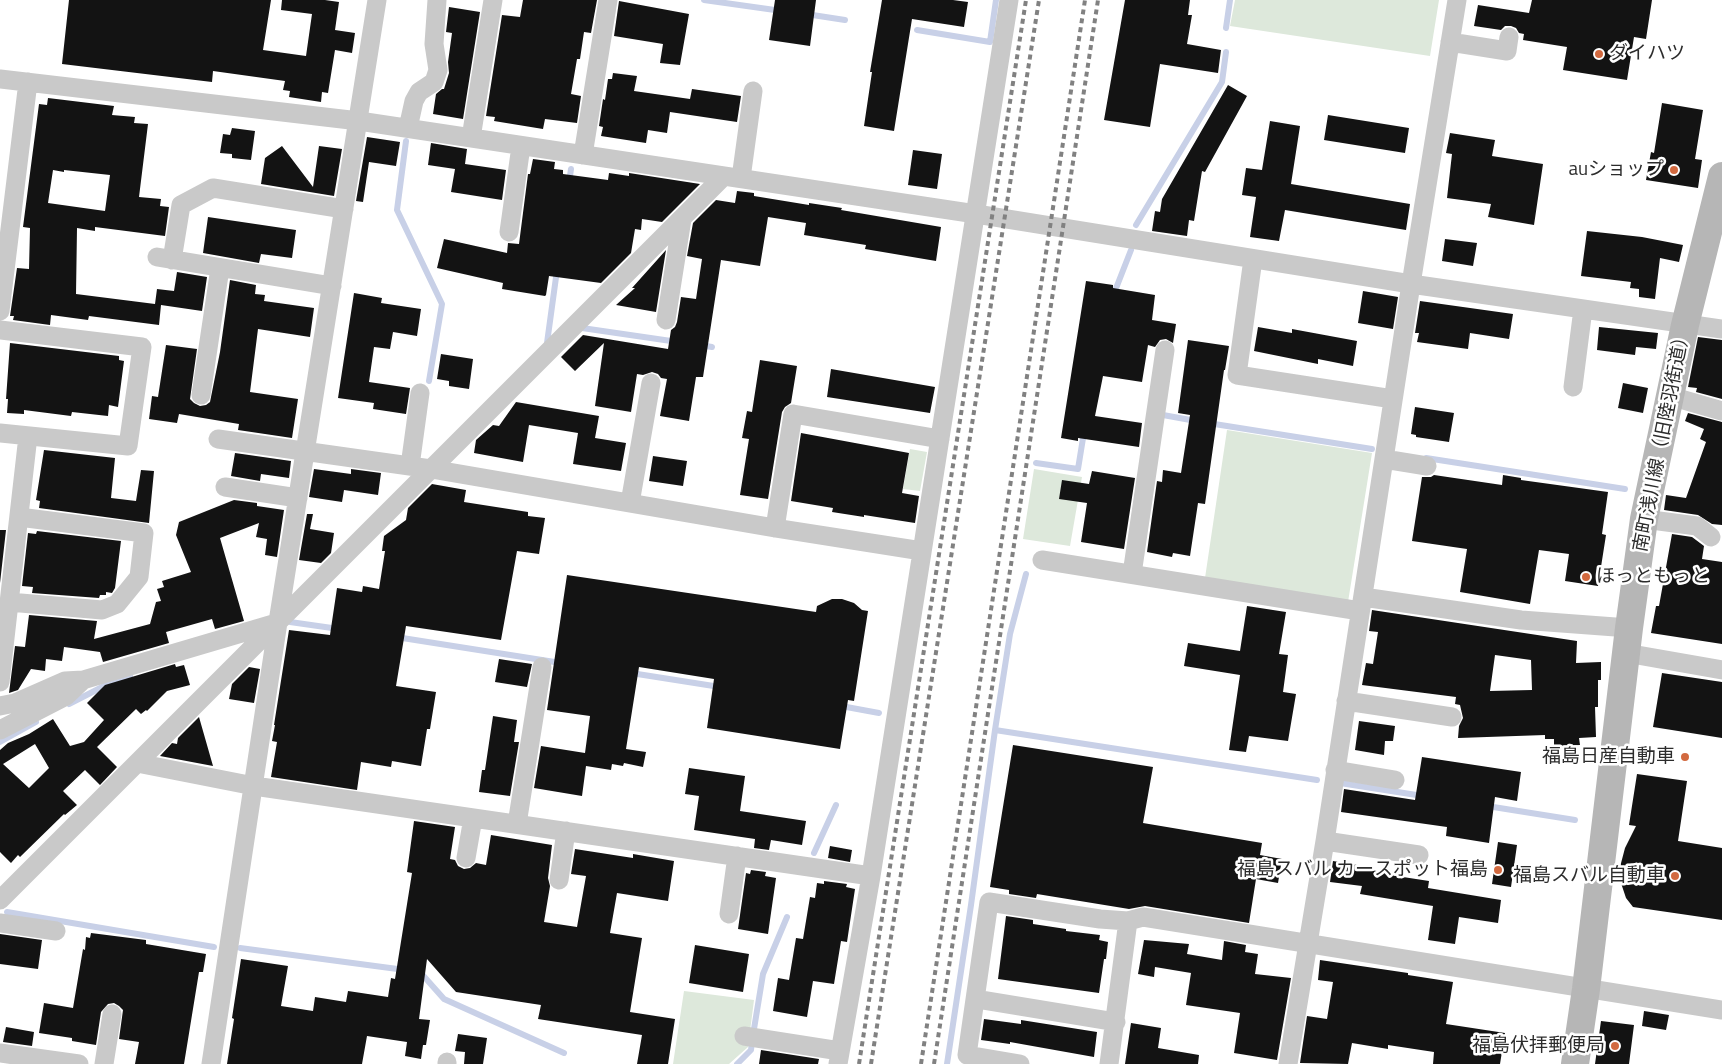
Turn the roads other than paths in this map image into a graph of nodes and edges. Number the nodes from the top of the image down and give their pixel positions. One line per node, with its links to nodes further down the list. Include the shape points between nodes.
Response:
1 (377, 0): 12 (street)
2 (437, 0): 13 (street, via 434,44 438,70 434,82 419,92 414,101)
3 (493, 0): 14 (street)
4 (608, 0): 16 (street)
5 (1009, 0): 20 (street)
6 (1457, 0): 8 (street)
7 (1509, 37): 8 (street, via 1507,51)
8 (1450, 42): 26 (street)
9 (0, 79): 10 (street)
10 (28, 82): 12 (street); 23 (street)
11 (753, 91): 18 (street)
12 (359, 121): 13 (street); 19 (street)
13 (408, 128): 14 (street)
14 (471, 138): 15 (street)
15 (521, 146): 16 (street); 22 (street)
16 (583, 155): 18 (street)
17 (1722, 176): 31 (street, 南町浅川線（旧陸羽街道）)
18 (733, 177): 20 (street); 21 (street)
19 (344, 209): 25 (street, via 213,188 180,206 164,258); 27 (street)
20 (976, 214): 24 (street); 45 (street)
21 (682, 219): 30 (street); 50 (street)
22 (509, 232)
23 (3, 257): 29 (street)
24 (1253, 259): 26 (street); 40 (street, via 1237,375)
25 (220, 268): 27 (street); 38 (street)
26 (1411, 284): 28 (street); 40 (street)
27 (332, 286): 46 (street)
28 (1583, 309): 31 (street); 36 (street)
29 (0, 311)
30 (666, 320)
31 (1685, 324): 33 (street); 39 (street, 南町浅川線（旧陸羽街道）)
32 (0, 330): 43 (street, via 142,347 128,446)
33 (1722, 330)
34 (1165, 350): 60 (street)
35 (651, 383): 53 (street)
36 (1573, 387)
37 (420, 393): 48 (street)
38 (200, 395)
39 (1670, 396): 41 (street); 55 (street, 南町浅川線（旧陸羽街道）)
40 (1393, 399): 47 (street)
41 (1722, 411)
42 (0, 433): 43 (street)
43 (28, 436): 54 (street)
44 (218, 439): 46 (street)
45 (940, 439): 56 (street, via 793,414); 58 (street)
46 (306, 452): 48 (street); 52 (street)
47 (1384, 459): 49 (street); 62 (street)
48 (410, 466): 50 (street)
49 (1427, 466)
50 (431, 469): 53 (street); 63 (street)
51 (225, 487): 52 (street)
52 (298, 498): 63 (street)
53 (630, 503): 56 (street)
54 (19, 517): 61 (street); 61 (street, via 144,533 139,577 118,604 102,610)
55 (1644, 519): 57 (street, via 1697,526); 64 (street, 南町浅川線（旧陸羽街道）)
56 (775, 528): 58 (street)
57 (1711, 537)
58 (922, 551): 84 (street)
59 (1042, 560): 60 (street)
60 (1132, 574): 62 (street)
61 (9, 602): 68 (street)
62 (1362, 604): 64 (street, via 1521,620); 69 (street)
63 (278, 622): 67 (street); 73 (street); 76 (street)
64 (1627, 641): 66 (street); 92 (street, 南町浅川線（旧陸羽街道）)
65 (542, 667): 78 (street)
66 (1722, 670)
67 (83, 680): 70 (street, via 65,682); 72 (street, via 50,712)
68 (0, 682)
69 (1346, 701): 71 (street); 74 (street)
70 (0, 706)
71 (1452, 716)
72 (0, 730)
73 (137, 764): 76 (street); 86 (street)
74 (1335, 770): 75 (street); 80 (street)
75 (1395, 780)
76 (254, 786): 77 (street); 102 (street)
77 (473, 818): 78 (street); 83 (street)
78 (517, 824): 79 (street)
79 (566, 831): 82 (street); 85 (street)
80 (1325, 841): 81 (street); 91 (street)
81 (1419, 855)
82 (737, 856): 84 (street); 87 (street)
83 (466, 858)
84 (871, 876): 99 (street)
85 (559, 880)
86 (0, 900)
87 (728, 914)
88 (1128, 921): 91 (street, via 1143,917); 93 (street, via 989,902); 96 (street)
89 (0, 923): 90 (street)
90 (56, 931)
91 (1307, 944): 92 (street); 105 (street)
92 (1586, 989): 94 (street); 106 (street, 南町浅川線（旧陸羽街道）)
93 (976, 999): 96 (street); 103 (street, via 967,1055)
94 (1722, 1010)
95 (112, 1014): 101 (street)
96 (1116, 1022): 104 (street)
97 (744, 1036): 99 (street)
98 (0, 1053): 100 (street)
99 (839, 1057)
100 (79, 1064)
101 (104, 1064)
102 (211, 1064)
103 (1020, 1064)
104 (1109, 1064)
105 (1288, 1064)
106 (1575, 1064)

